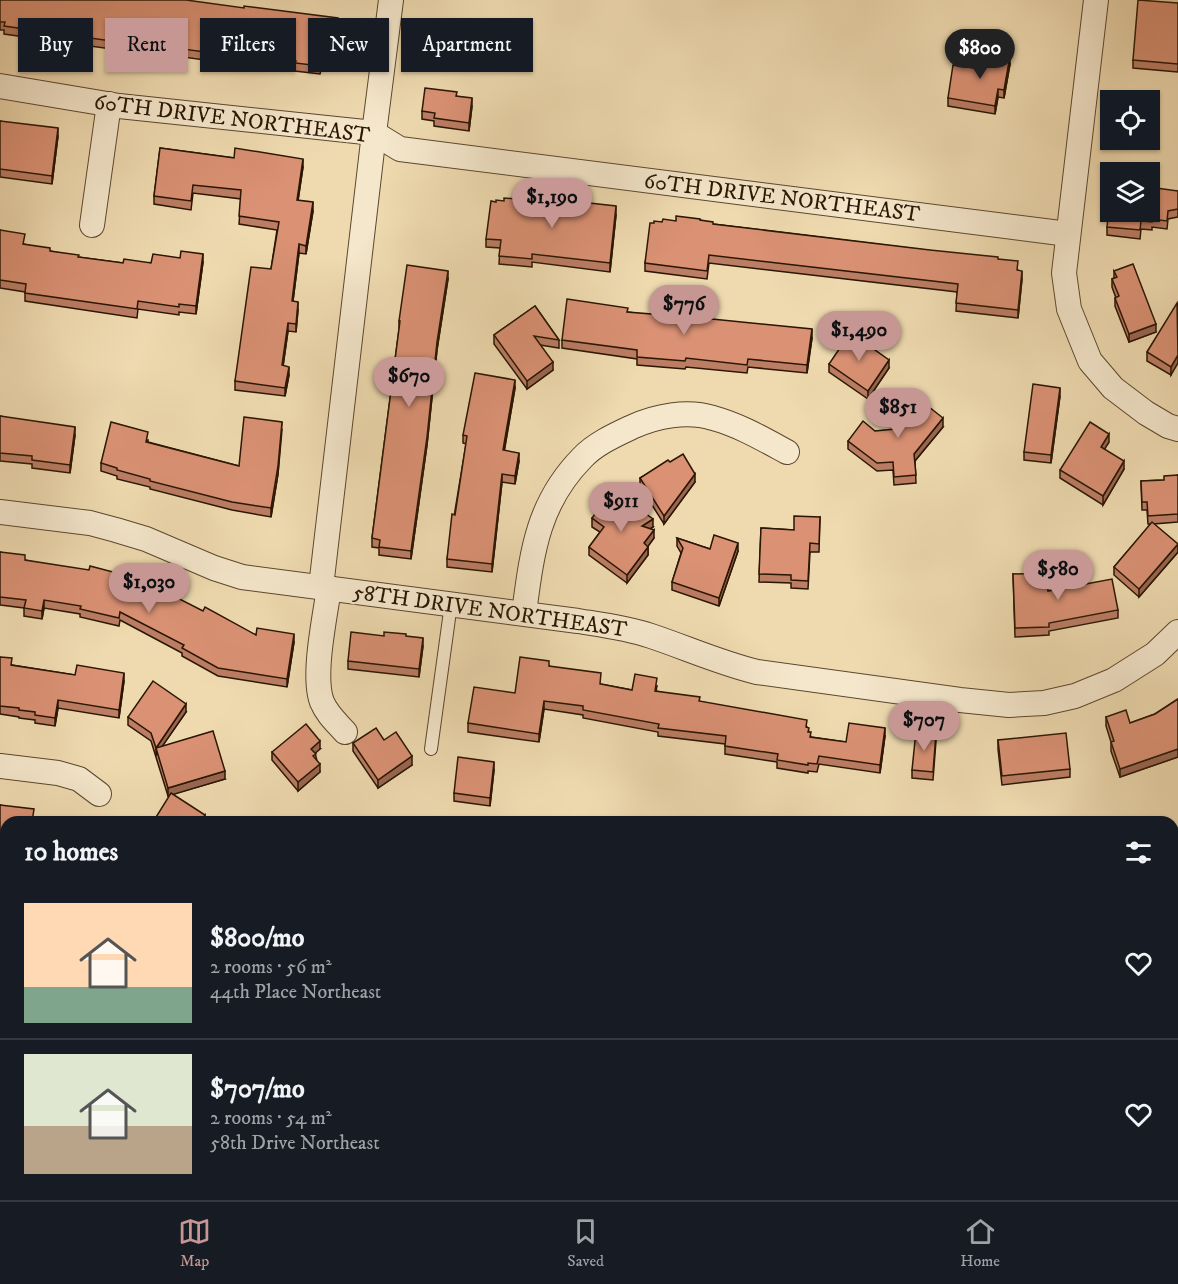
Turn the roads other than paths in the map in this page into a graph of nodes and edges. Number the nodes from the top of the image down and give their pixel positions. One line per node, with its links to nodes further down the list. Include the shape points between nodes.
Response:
1 (391, 0): 5 (street)
2 (1096, 0): 7 (street)
3 (0, 86): 4 (street, 60TH DRIVE NORTHEAST)
4 (108, 104): 5 (street, 60TH DRIVE NORTHEAST); 6 (street)
5 (374, 133): 7 (street, 60TH DRIVE NORTHEAST, via 400,149); 11 (street)
6 (92, 225)
7 (1068, 234): 8 (street, via 1064,273 1069,309 1090,361 1113,388)
8 (1178, 429)
9 (787, 452): 13 (street, via 751,432 711,417 683,414 646,421 609,438 583,456 554,492 539,527)
10 (0, 512): 11 (street, 58TH DRIVE NORTHEAST, via 90,523 146,539 242,576)
11 (325, 588): 12 (street, 58TH DRIVE NORTHEAST); 15 (street, via 318,687 328,714)
12 (451, 604): 13 (street, 58TH DRIVE NORTHEAST); 16 (lane)
13 (524, 614): 14 (street, 58TH DRIVE NORTHEAST, via 614,626 757,672 1009,705 1075,696 1114,680 1155,654)
14 (1178, 632)
15 (345, 732)
16 (431, 749)
17 (0, 766): 18 (street, via 58,773 79,779)
18 (99, 794)

